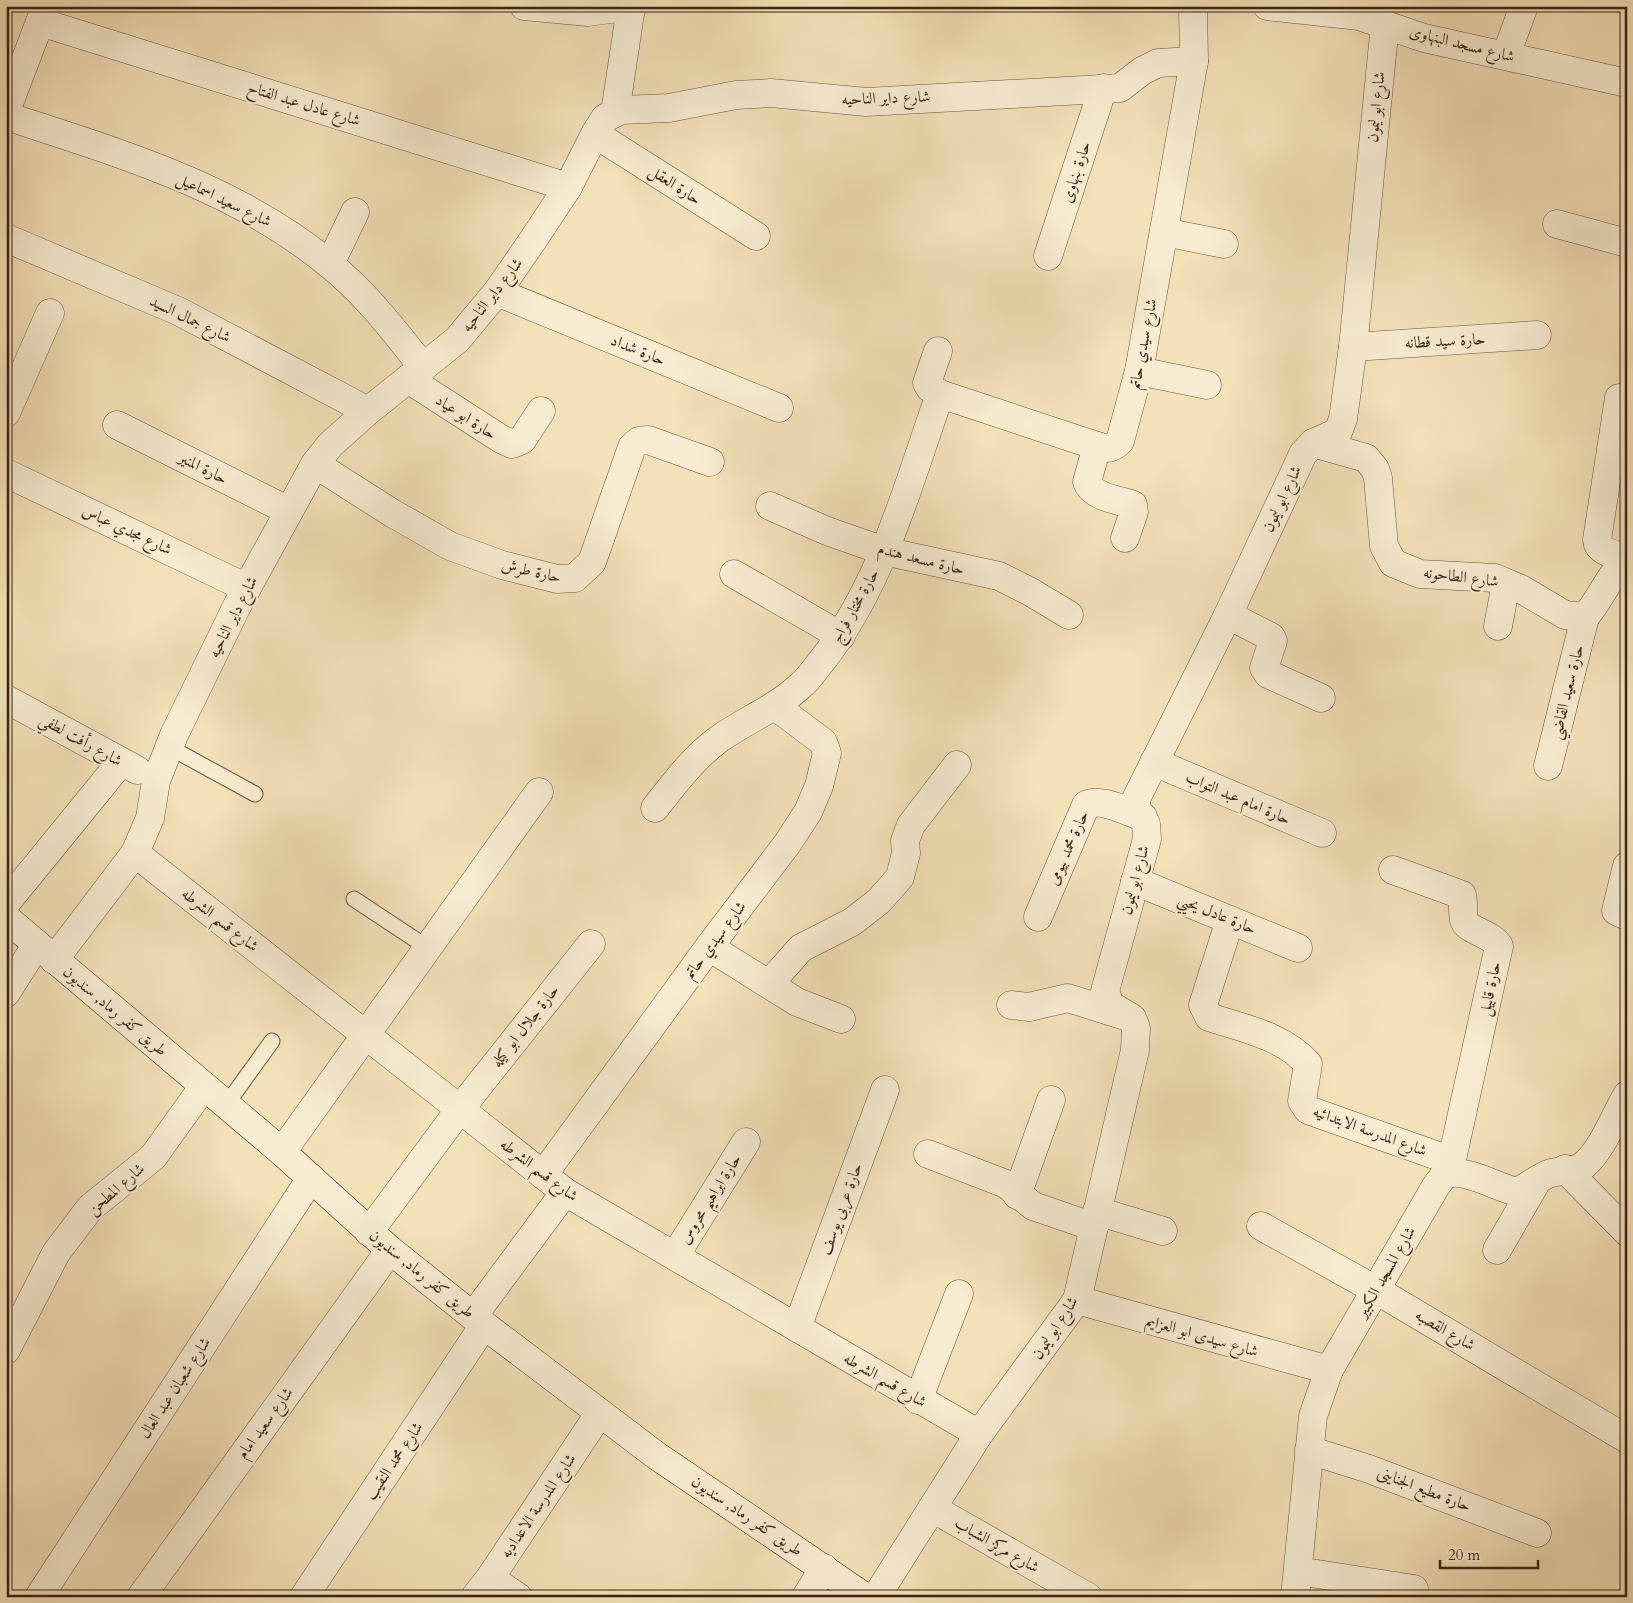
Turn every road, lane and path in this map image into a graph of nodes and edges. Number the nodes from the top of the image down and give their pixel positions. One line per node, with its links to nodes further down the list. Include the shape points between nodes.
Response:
1 (524, 6): 6 (street)
2 (1193, 6): 10 (street, شارع سيدي حاتم)
3 (1266, 6): 8 (street, شارع مسجد البنهاوى)
4 (1524, 6): 9 (street)
5 (632, 7): 6 (street); 14 (street)
6 (574, 9)
7 (43, 14): 13 (street); 17 (street, شارع عادل عبد الفتاح)
8 (1379, 17): 9 (street, شارع مسجد البنهاوى, via 1424,38); 30 (street, شارع ابو ليمون)
9 (1506, 55): 11 (street, شارع مسجد البنهاوى)
10 (1194, 61): 12 (street, شارع داير الناحيه, via 1158,63 1120,88); 20 (street, شارع سيدي حاتم)
11 (1627, 83)
12 (1103, 88): 14 (street, شارع داير الناحيه, via 866,102 772,93 736,95 669,108 621,110); 25 (street, حارة بنهاوى)
13 (6, 112)
14 (614, 114): 16 (street, شارع داير الناحيه, via 605,118)
15 (6, 116): 26 (street, شارع سعيد اسماعيل, via 207,188 252,210)
16 (595, 134): 17 (street, شارع داير الناحيه); 21 (street, حارة العقل)
17 (568, 187): 27 (street, شارع داير الناحيه)
18 (355, 212): 26 (street)
19 (1557, 224): 23 (street)
20 (1164, 232): 24 (street); 32 (street, شارع سيدي حاتم)
21 (756, 236)
22 (6, 238): 39 (street, شارع جمال السيد, via 178,311)
23 (1627, 242)
24 (1224, 244)
25 (1048, 256)
26 (330, 264): 33 (street, شارع سعيد اسماعيل, via 366,297)
27 (497, 292): 33 (street, شارع داير الناحيه, via 457,340); 38 (street, حارة شداد)
28 (50, 313): 34 (street)
29 (1537, 335): 30 (street, حارة سيد قطانه)
30 (1353, 347): 43 (street, شارع ابو ليمون, via 1343,419 1338,432)
31 (938, 351): 36 (street, via 927,383)
32 (1139, 371): 35 (street); 44 (street, شارع سيدي حاتم, via 1120,441 1107,449)
33 (416, 373): 39 (street, شارع داير الناحيه); 40 (street, حارة ابو عياد, via 501,439 512,444 522,440)
34 (14, 376): 41 (street)
35 (1207, 385)
36 (940, 394): 44 (street); 51 (street, حارة مختار فراج)
37 (1618, 398): 52 (street, via 1597,540 1601,550)
38 (779, 408)
39 (368, 411): 46 (street, شارع داير الناحيه, via 330,445)
40 (542, 411)
41 (6, 413)
42 (117, 425): 49 (street, حارة المنير)
43 (1313, 443): 54 (street, شارع الطاحونه, via 1366,458 1375,469 1384,546 1394,563 1420,574 1495,578); 57 (street, شارع ابو ليمون, via 1303,454)
44 (1098, 446): 50 (street, via 1088,485 1094,491 1133,504 1134,512)
45 (710, 462): 46 (street, حارة طرش, via 648,440 639,441 632,447 592,562 575,578 557,579 502,565 450,546)
46 (315, 464): 49 (street, شارع داير الناحيه)
47 (6, 473): 55 (street, شارع مجدي عباس)
48 (770, 506): 51 (street, حارة مسعد هندم)
49 (289, 511): 55 (street, شارع داير الناحيه)
50 (1125, 538)
51 (884, 551): 56 (street, حارة مسعد هندم, via 999,576); 60 (street, حارة مختار فراج)
52 (1627, 558): 58 (street)
53 (734, 574): 60 (street)
54 (1506, 583): 58 (street, شارع الطاحونه, via 1565,615); 59 (street)
55 (247, 588): 64 (street, شارع داير الناحيه)
56 (1069, 615)
57 (1228, 615): 61 (street, via 1271,637 1273,641 1264,668 1268,674); 66 (street, شارع ابو ليمون)
58 (1585, 617): 68 (street, حارة سعيد القاضي)
59 (1498, 626)
60 (841, 636): 63 (street, حارة مختار فراج, via 802,684)
61 (1321, 698)
62 (6, 699): 65 (street, شارع رأفت لطفي)
63 (775, 706): 72 (street, حارة مختار فراج, via 720,739 689,766); 86 (street, شارع سيدي حاتم, via 823,742 827,753 819,786 808,812 787,844)
64 (169, 747): 69 (street, شارع داير الناحيه); 71 (lane)
65 (121, 762): 69 (street, شارع رأفت لطفي); 80 (street)
66 (1154, 762): 73 (street, شارع ابو ليمون, via 1136,799 1136,809); 74 (street, حارة امام عبد التواب)
67 (957, 765): 90 (street, via 911,825 905,841 906,854 900,877 879,901 852,922 801,948)
68 (1548, 766)
69 (156, 781): 75 (street, شارع داير الناحيه, via 150,818)
70 (539, 792): 87 (street)
71 (254, 794)
72 (655, 808)
73 (1143, 817): 78 (street, شارع ابو ليمون, via 1147,839); 82 (street, حارة محمد بيومى, via 1099,803 1086,805)
74 (1322, 833)
75 (135, 853): 89 (street, شارع داير الناحيه); 95 (street, شارع قسم الشرطه)
76 (1627, 866): 81 (street)
77 (1393, 870): 106 (street, حارة قابيل, via 1462,895 1467,926 1494,938 1499,946)
78 (1135, 881): 84 (street, حارة عادل يحيي); 93 (street, شارع ابو ليمون, via 1105,991 1110,1004)
79 (354, 899): 87 (lane)
80 (6, 903)
81 (1621, 914)
82 (1038, 917)
83 (6, 918): 89 (street, طريق كفر رماد, سنديون)
84 (1230, 920): 88 (street, حارة عادل يحيي); 106 (street, شارع المدرسة الابتدائيه, via 1203,1005 1209,1016 1270,1038 1299,1053 1308,1064 1302,1101 1308,1110)
85 (591, 944): 102 (street, حارة جلال ابو كيله)
86 (709, 946): 90 (street); 108 (street, شارع سيدي حاتم)
87 (428, 948): 95 (street)
88 (1298, 948)
89 (46, 952): 91 (street, شارع داير الناحيه); 97 (street, طريق كفر رماد, سنديون)
90 (769, 984): 94 (street, via 797,1002)
91 (6, 993)
92 (1011, 1005): 93 (street, via 1028,1007 1068,998)
93 (1132, 1018): 113 (street, شارع ابو ليمون, via 1136,1028 1136,1050)
94 (842, 1019)
95 (366, 1035): 102 (street, شارع قسم الشرطه); 104 (street)
96 (272, 1042): 101 (lane)
97 (204, 1086): 101 (street, طريق كفر رماد, سنديون); 126 (street, شارع المطحن, via 154,1157 90,1208 56,1253)
98 (885, 1090): 125 (street, حارة عربى يوسف)
99 (1627, 1095): 107 (street, via 1585,1165 1576,1170)
100 (1051, 1100): 112 (street)
101 (226, 1105): 104 (street, طريق كفر رماد, سنديون)
102 (460, 1109): 108 (street, شارع قسم الشرطه); 116 (street, حارة جلال ابو كيله)
103 (746, 1142): 120 (street, حارة ابراهيم محروس)
104 (282, 1152): 109 (street, طريق كفر رماد, سنديون)
105 (928, 1154): 112 (street, via 1006,1184)
106 (1451, 1167): 110 (street, via 1517,1192); 121 (street, شارع المسجد الكبير, via 1436,1186)
107 (1565, 1170): 110 (street); 117 (street)
108 (543, 1175): 111 (street, شارع قسم الشرطه)
109 (311, 1178): 116 (street, طريق كفر رماد, سنديون); 139 (street, شارع شعبان عبد العال)
110 (1536, 1181): 119 (street)
111 (564, 1192): 120 (street, شارع قسم الشرطه); 124 (street, شارع محمد النقيب)
112 (1017, 1196): 113 (street, via 1033,1206)
113 (1096, 1219): 115 (street); 123 (street, شارع ابو ليمون)
114 (1261, 1226): 121 (street, شارع القصبه)
115 (1163, 1231)
116 (369, 1232): 118 (street, طريق كفر رماد, سنديون)
117 (1627, 1232)
118 (390, 1250): 124 (street, طريق كفر رماد, سنديون); 140 (street, شارع سعيد امام)
119 (1497, 1250)
120 (674, 1256): 125 (street, شارع قسم الشرطه)
121 (1376, 1290): 127 (street, شارع المسجد الكبير); 131 (street, شارع القصبه)
122 (959, 1294): 128 (street)
123 (1076, 1300): 127 (street, شارع سيدى ابو العزايم); 130 (street, شارع ابو ليمون)
124 (479, 1320): 129 (street, طريق كفر رماد, سنديون); 141 (street, شارع محمد النقيب)
125 (797, 1328): 128 (street, شارع قسم الشرطه)
126 (6, 1350)
127 (1328, 1370): 132 (street, شارع المسجد الكبير, via 1313,1416)
128 (918, 1400): 130 (street, شارع قسم الشرطه)
129 (599, 1414): 135 (street, طريق كفر رماد, سنديون); 137 (street, شارع المدرسة الاعداديه)
130 (979, 1434): 133 (street, شارع ابو ليمون)
131 (1627, 1438)
132 (1309, 1450): 134 (street, حارة مطيع الجناينى, via 1369,1469); 136 (street, شارع المسجد الكبير)
133 (932, 1508): 145 (street, شارع ابو ليمون); 146 (street, شارع مركز الشباب)
134 (1537, 1533)
135 (824, 1568): 143 (street); 144 (street, طريق كفر رماد, سنديون)
136 (1296, 1584): 138 (street)
137 (482, 1587): 142 (street)
138 (1414, 1589)
139 (39, 1597)
140 (141, 1597)
141 (304, 1597)
142 (518, 1597)
143 (806, 1597)
144 (865, 1597)
145 (876, 1597)
146 (1088, 1597)

